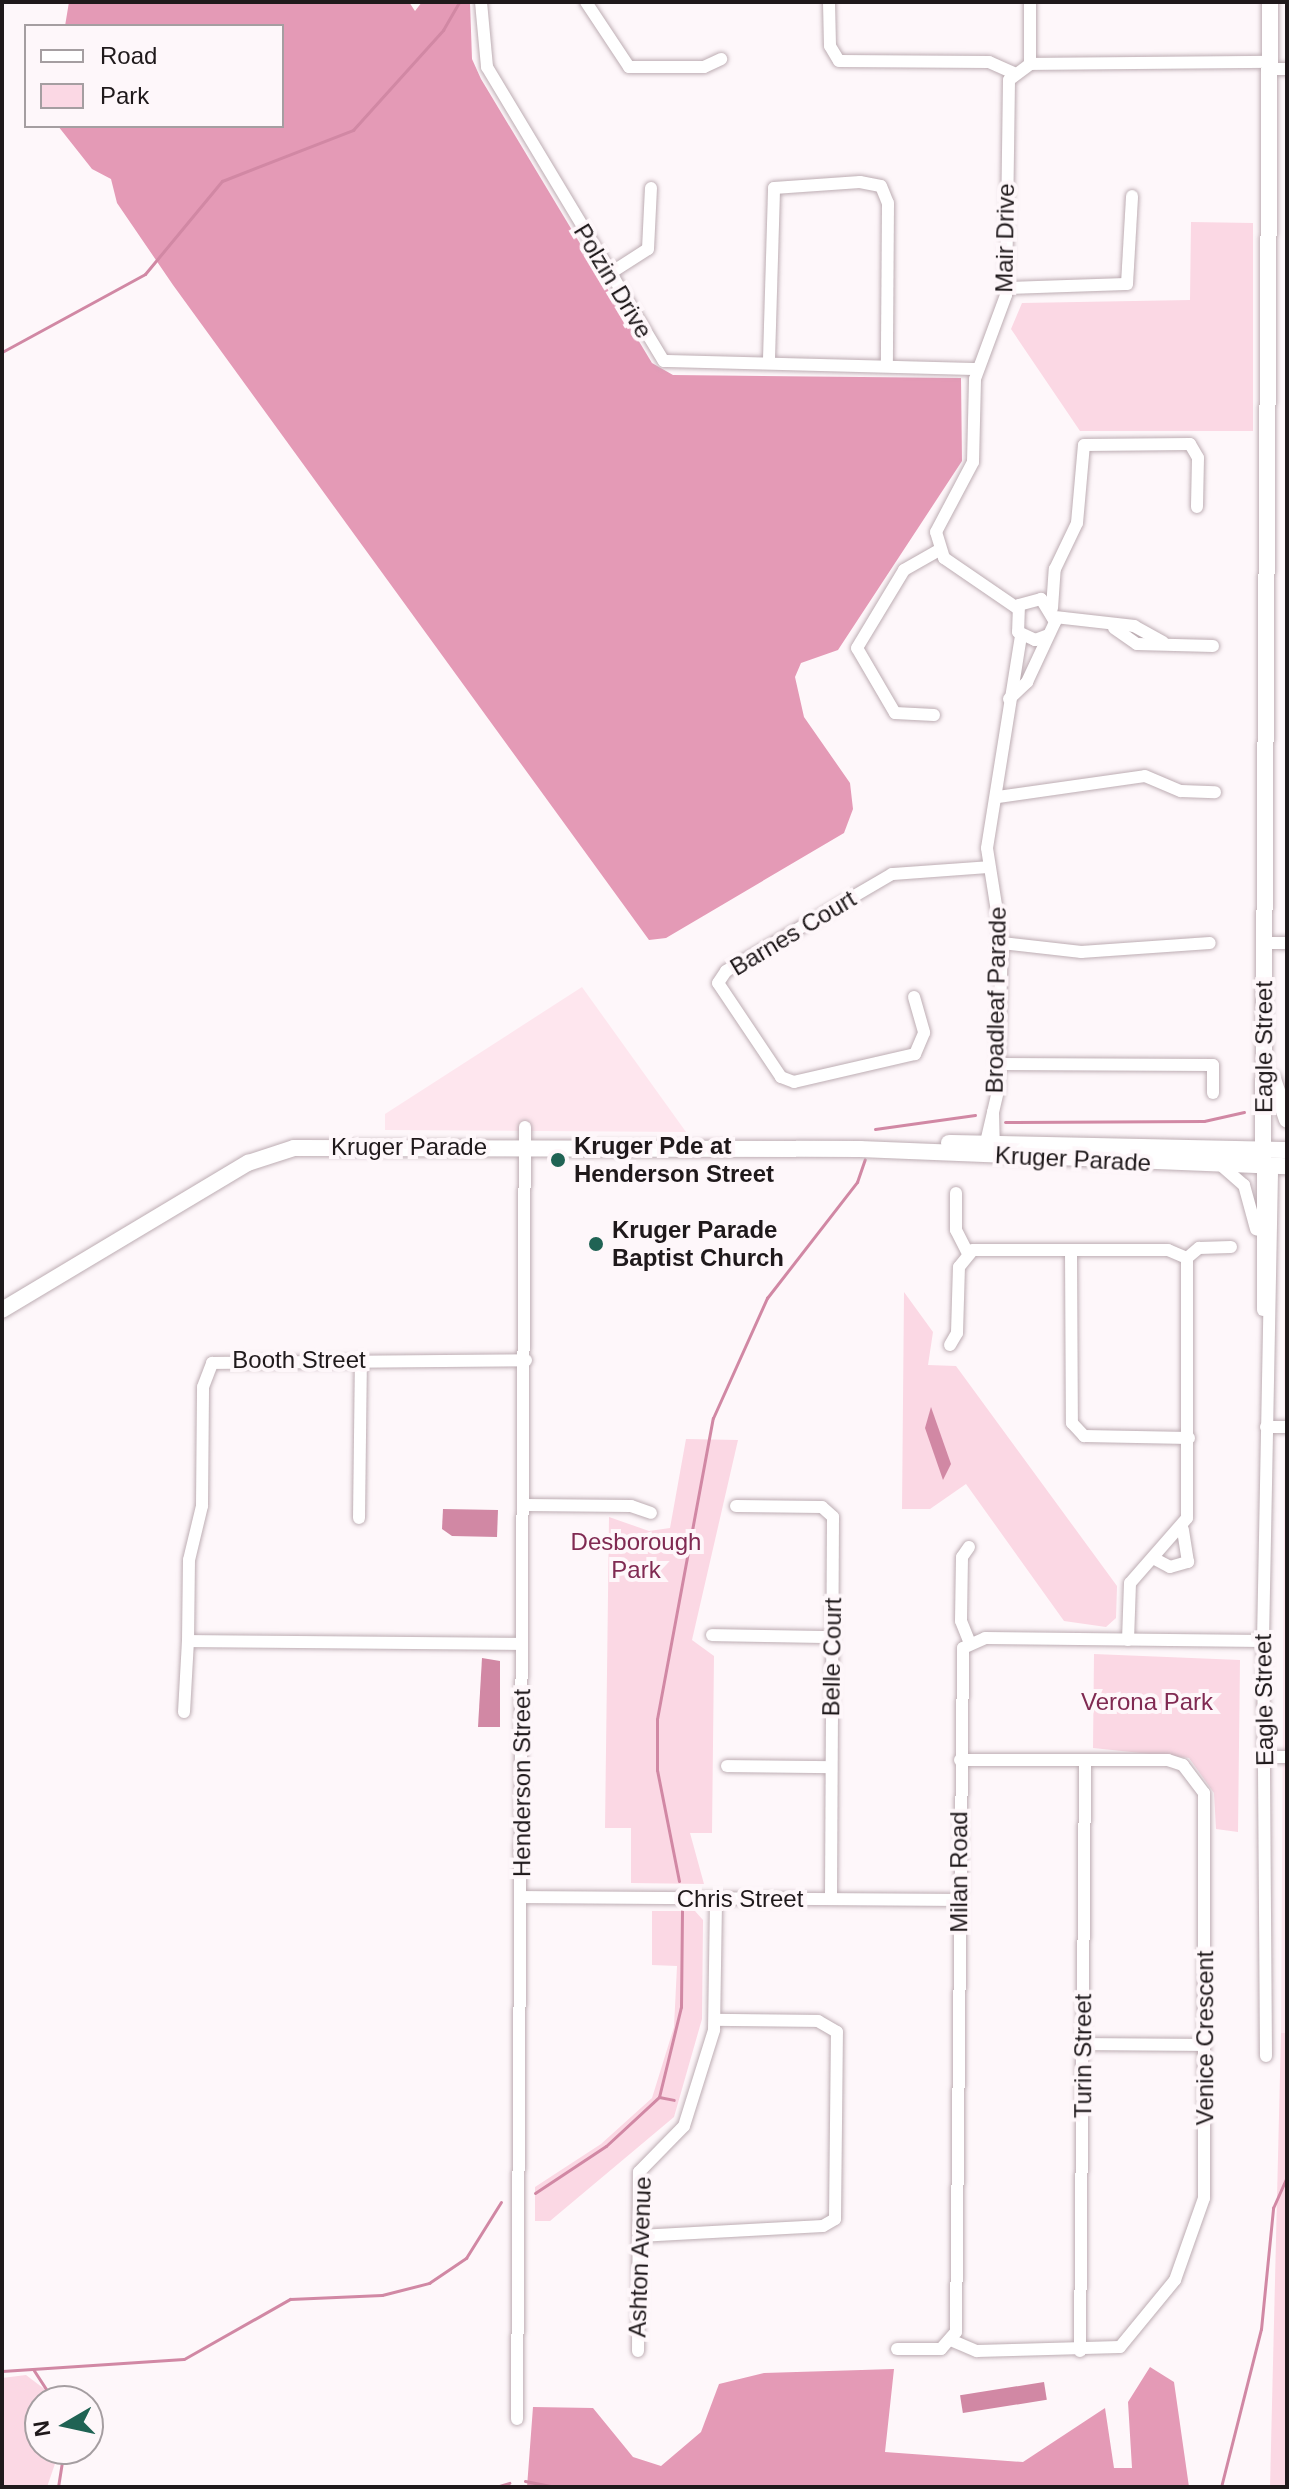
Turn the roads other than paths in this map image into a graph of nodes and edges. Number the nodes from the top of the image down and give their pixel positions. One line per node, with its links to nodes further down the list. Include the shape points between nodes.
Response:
1 (481, 2): 12 (street, Polzin Drive, via 487,67)
2 (586, 2): 6 (street, via 629,67 704,67)
3 (829, 2): 9 (street, via 830,46 839,61 989,62)
4 (1030, 2): 7 (street)
5 (1270, 2): 8 (street, Eagle Street)
6 (721, 59)
7 (1030, 64): 8 (street); 9 (street)
8 (1276, 67): 33 (street, Eagle Street, via 1267,845)
9 (1014, 73): 13 (street, Mair Drive, via 1007,89)
10 (651, 188): 12 (street, via 648,249)
11 (1132, 196): 13 (street, via 1127,284)
12 (609, 274): 14 (street, Polzin Drive, via 664,361)
13 (1007, 288): 16 (street, Mair Drive)
14 (769, 359): 15 (street, Polzin Drive); 15 (street, via 774,188 860,182 881,186 888,203)
15 (887, 365): 16 (street, Polzin Drive)
16 (977, 369): 18 (street, Mair Drive, via 973,462 938,522)
17 (1197, 507): 19 (street, via 1198,458 1190,444 1088,443 1079,455 1077,523)
18 (939, 550): 21 (street); 27 (street, via 904,570 857,648 895,713)
19 (1052, 580): 20 (street); 22 (street)
20 (1031, 598): 21 (street); 22 (street)
21 (1017, 608): 23 (street, Broadleaf Parade)
22 (1054, 613): 24 (street); 25 (street, via 1114,628 1137,644)
23 (1021, 635): 24 (street); 26 (street, Broadleaf Parade, via 1023,658)
24 (1048, 635): 26 (street, via 1027,682)
25 (1213, 646)
26 (1009, 699): 29 (street, Broadleaf Parade)
27 (934, 715)
28 (1215, 792): 29 (street, via 1181,791 1145,776)
29 (998, 797): 30 (street, Broadleaf Parade)
30 (989, 867): 31 (street, Broadleaf Parade); 34 (street, Barnes Court, via 892,874 726,971 718,983 781,1077 794,1082 915,1054 924,1033)
31 (1002, 943): 32 (street, via 1081,952); 35 (street, Broadleaf Parade, via 995,976)
32 (1210, 943)
33 (1275, 943): 36 (street, Eagle Street); 42 (street, Eagle Street)
34 (914, 997)
35 (999, 1064): 37 (street, via 1213,1065); 41 (street, Broadleaf Parade)
36 (1273, 1079): 38 (street); 42 (street, Eagle Street)
37 (1213, 1093)
38 (1287, 1120)
39 (525, 1127): 40 (street, Henderson Street)
40 (525, 1147): 41 (street, Kruger Parade); 50 (street, Kruger Parade, via 275,1152); 54 (street, Henderson Street)
41 (989, 1148): 42 (street, Kruger Parade); 43 (street, Kruger Parade)
42 (1274, 1158): 43 (street, Kruger Parade); 49 (street, Eagle Street); 52 (street, Eagle Street)
43 (1223, 1167): 49 (street, via 1244,1185)
44 (956, 1193): 47 (street, via 956,1230)
45 (1231, 1247): 48 (street, via 1199,1248)
46 (1071, 1250): 47 (street); 48 (street, via 1175,1250); 57 (street, via 1072,1423 1084,1436)
47 (967, 1252): 51 (street, via 959,1267 957,1333)
48 (1187, 1258): 57 (street)
49 (1262, 1264): 52 (street, Eagle Street)
50 (2, 1310)
51 (950, 1345)
52 (1267, 1345): 55 (street, Eagle Street)
53 (361, 1360): 54 (street, Booth Street); 61 (street); 68 (street, Booth Street, via 229,1360 208,1368)
54 (526, 1360): 58 (street, Henderson Street)
55 (1266, 1427): 56 (street); 70 (street, Eagle Street)
56 (1287, 1427)
57 (1189, 1438): 62 (street)
58 (525, 1505): 60 (street, via 631,1506); 71 (street, Henderson Street)
59 (736, 1506): 66 (street, Belle Court, via 830,1511)
60 (651, 1513)
61 (359, 1518)
62 (1183, 1529): 64 (street); 64 (street, via 1188,1562 1170,1567)
63 (969, 1547): 69 (street, via 962,1557 961,1621)
64 (1153, 1558): 67 (street, via 1130,1583)
65 (712, 1635): 66 (street)
66 (832, 1637): 78 (street, Belle Court)
67 (1128, 1640): 69 (street); 70 (street)
68 (188, 1641): 71 (street); 72 (street)
69 (969, 1641): 75 (street, Milan Road, via 961,1655)
70 (1263, 1641): 73 (street, Eagle Street)
71 (522, 1644): 79 (street, Henderson Street)
72 (184, 1712)
73 (1264, 1757): 74 (street); 86 (street, Eagle Street)
74 (1287, 1757)
75 (960, 1760): 76 (street, Venice Crescent); 82 (street, Milan Road)
76 (1085, 1761): 84 (street, Turin Street); 85 (street, Venice Crescent, via 1176,1762 1204,1793)
77 (727, 1766): 78 (street)
78 (831, 1767): 81 (street, Belle Court)
79 (521, 1897): 80 (street, Chris Street); 92 (street, Henderson Street)
80 (716, 1898): 81 (street, Chris Street); 83 (street, Ashton Avenue)
81 (831, 1899): 82 (street, Chris Street)
82 (959, 1900): 88 (street, Milan Road)
83 (716, 2020): 87 (street, Ashton Avenue, via 684,2126 639,2172); 87 (street, via 818,2021 837,2032 835,2219 828,2226)
84 (1083, 2044): 85 (street); 91 (street, Turin Street)
85 (1205, 2045): 91 (street, Venice Crescent, via 1204,2198 1175,2280 1120,2347)
86 (1266, 2056)
87 (639, 2236): 90 (street, Ashton Avenue)
88 (953, 2341): 89 (street, via 941,2349); 91 (street, Venice Crescent, via 977,2351)
89 (897, 2349)
90 (638, 2351)
91 (1080, 2351)
92 (517, 2419)

